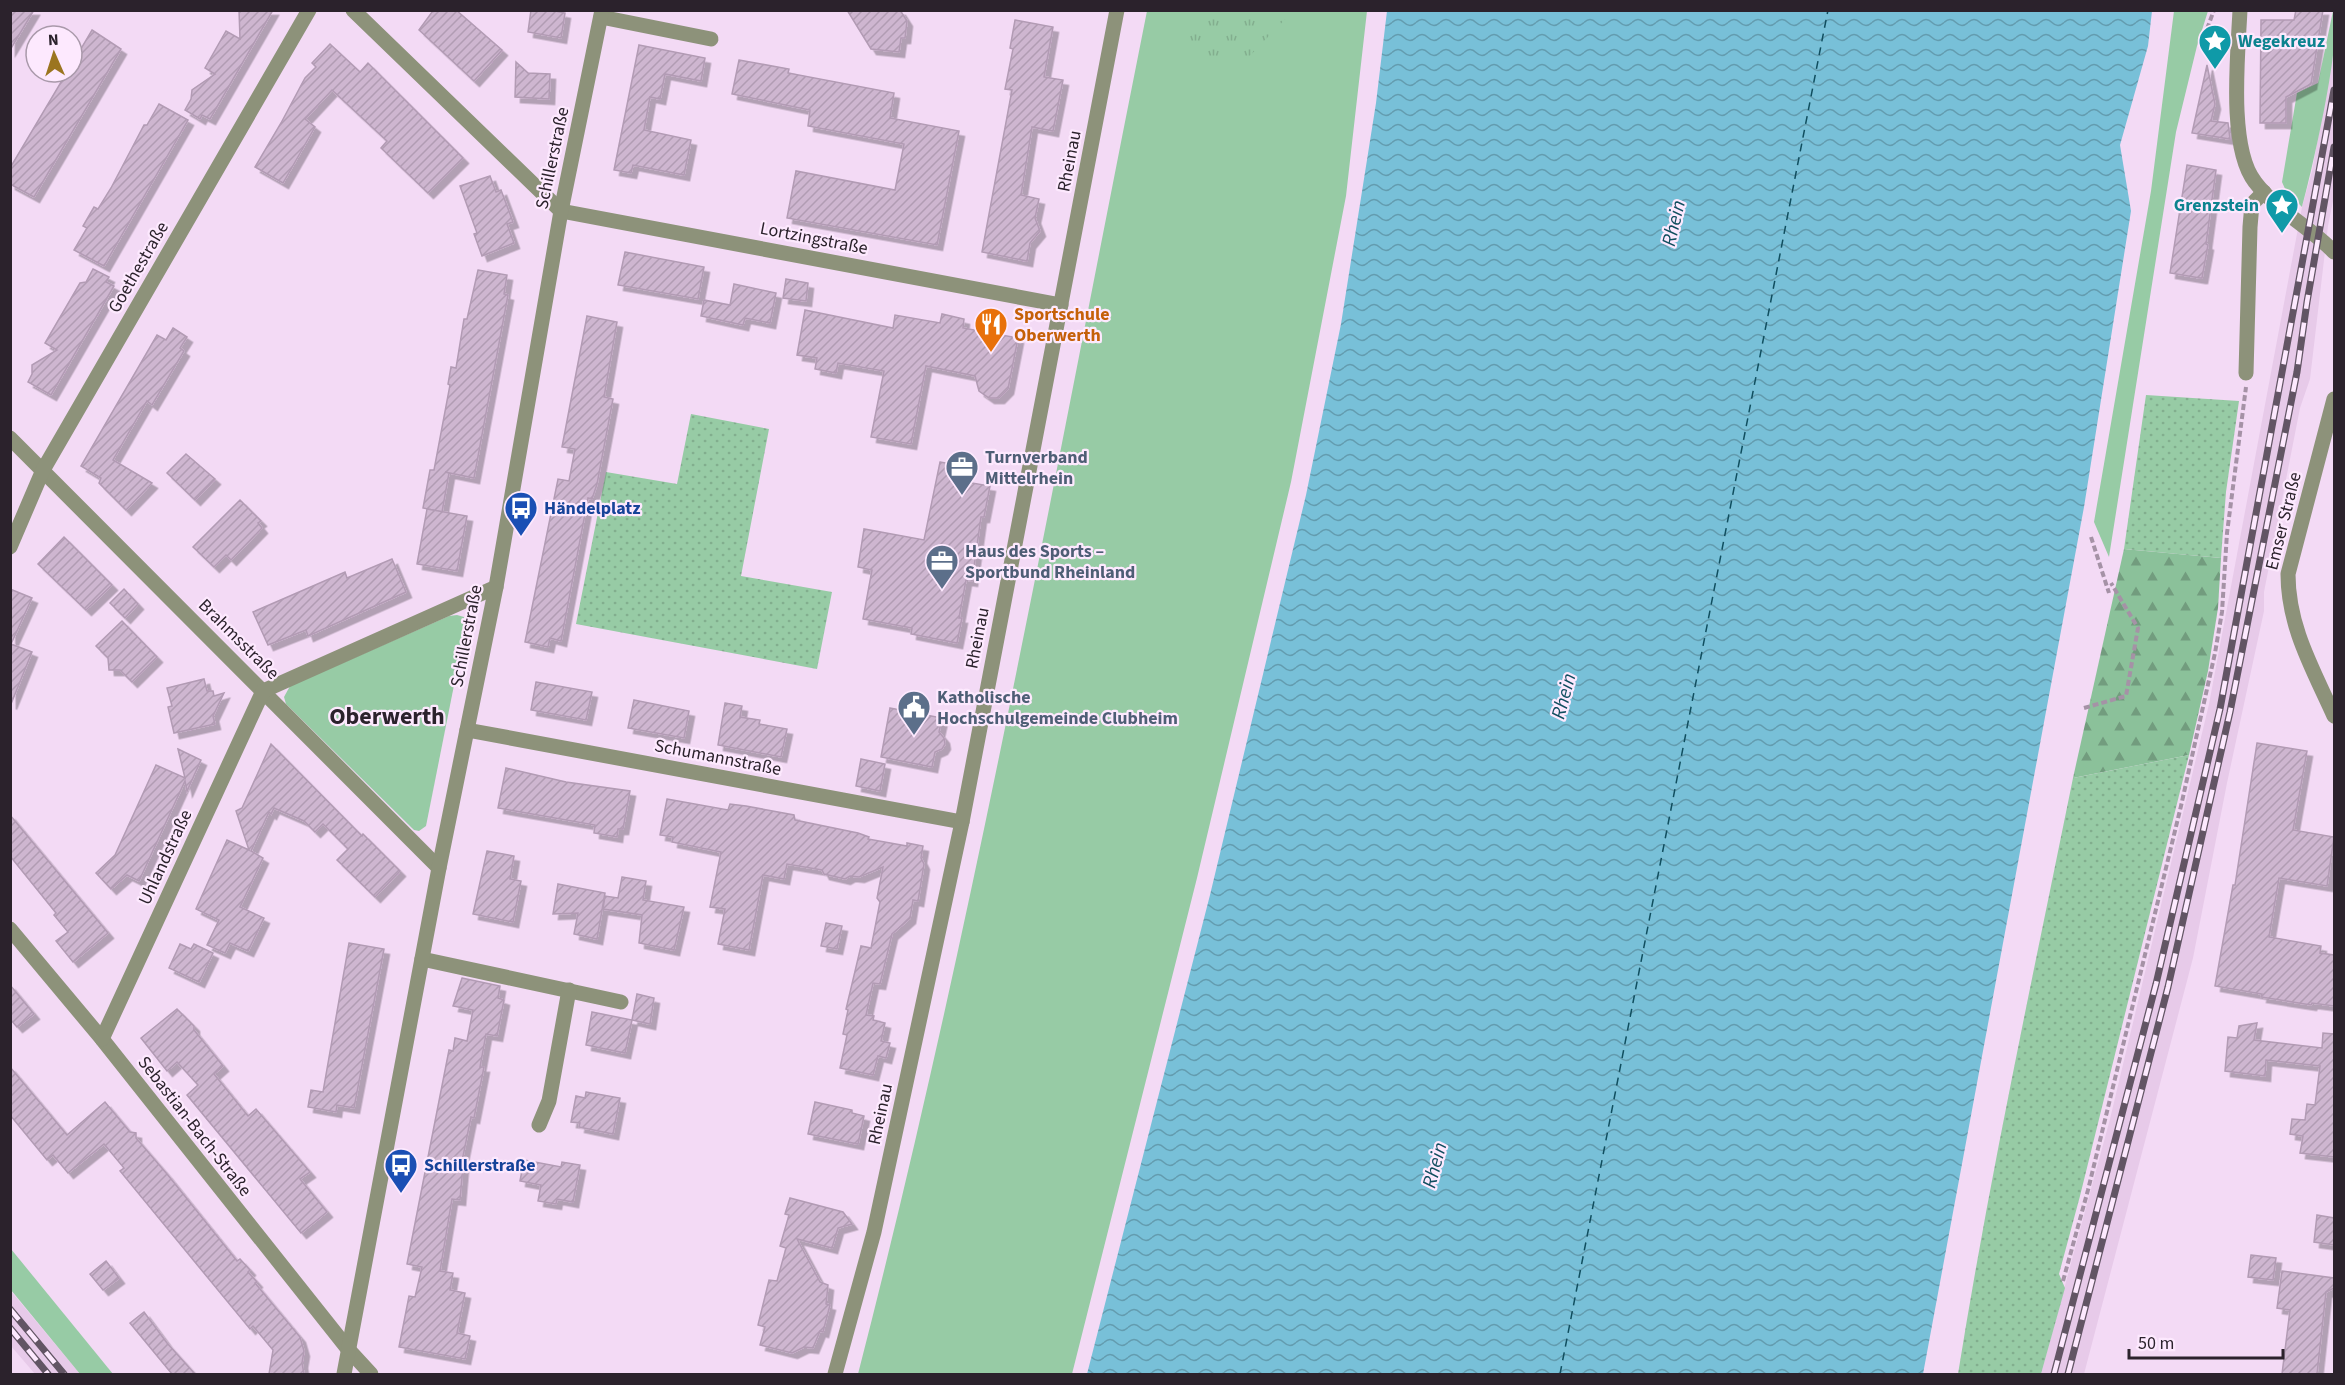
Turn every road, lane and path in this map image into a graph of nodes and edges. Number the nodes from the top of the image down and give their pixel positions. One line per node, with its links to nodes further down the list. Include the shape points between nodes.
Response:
1 (309, 10): 16 (street, Goethestraße)
2 (353, 10): 10 (street)
3 (1117, 10): 12 (street, Rheinau)
4 (2214, 10): 7 (path)
5 (2240, 10): 9 (street, via 2240,145 2254,182)
6 (601, 14): 8 (street); 10 (street, Schillerstraße)
7 (2207, 29)
8 (711, 39)
9 (2264, 192): 11 (street); 13 (street, via 2252,204)
10 (561, 211): 12 (street, Lortzingstraße); 20 (street, Schillerstraße)
11 (2334, 252)
12 (1061, 305): 26 (street, Rheinau)
13 (2246, 373): 34 (path, via 2215,653 2088,1190)
14 (2334, 399): 24 (street, Emser Straße, via 2288,574 2288,597 2294,626)
15 (10, 438): 16 (street, Brahmsstraße)
16 (44, 470): 18 (street, Goethestraße); 22 (street, Brahmsstraße)
17 (2091, 537): 21 (path)
18 (10, 547)
19 (2111, 583): 23 (path, via 2138,628 2126,696)
20 (496, 587): 22 (street); 25 (street, Schillerstraße)
21 (2109, 593)
22 (263, 691): 27 (street, Brahmsstraße); 32 (street, Uhlandstraße)
23 (2084, 708)
24 (2334, 716)
25 (467, 730): 26 (street, Schumannstraße); 27 (street, Schillerstraße)
26 (962, 822): 38 (street, Rheinau, via 874,1232)
27 (439, 868): 29 (street, Schillerstraße)
28 (10, 929): 32 (street, Sebastian-Bach-Straße)
29 (422, 959): 30 (street); 35 (street, Schillerstraße)
30 (569, 990): 31 (street); 33 (street, via 549,1101)
31 (621, 1002)
32 (102, 1039): 35 (street, Sebastian-Bach-Straße)
33 (539, 1125)
34 (2062, 1281)
35 (348, 1349): 36 (street, Schillerstraße); 37 (street, Sebastian-Bach-Straße)
36 (344, 1374)
37 (371, 1374)
38 (835, 1374)

